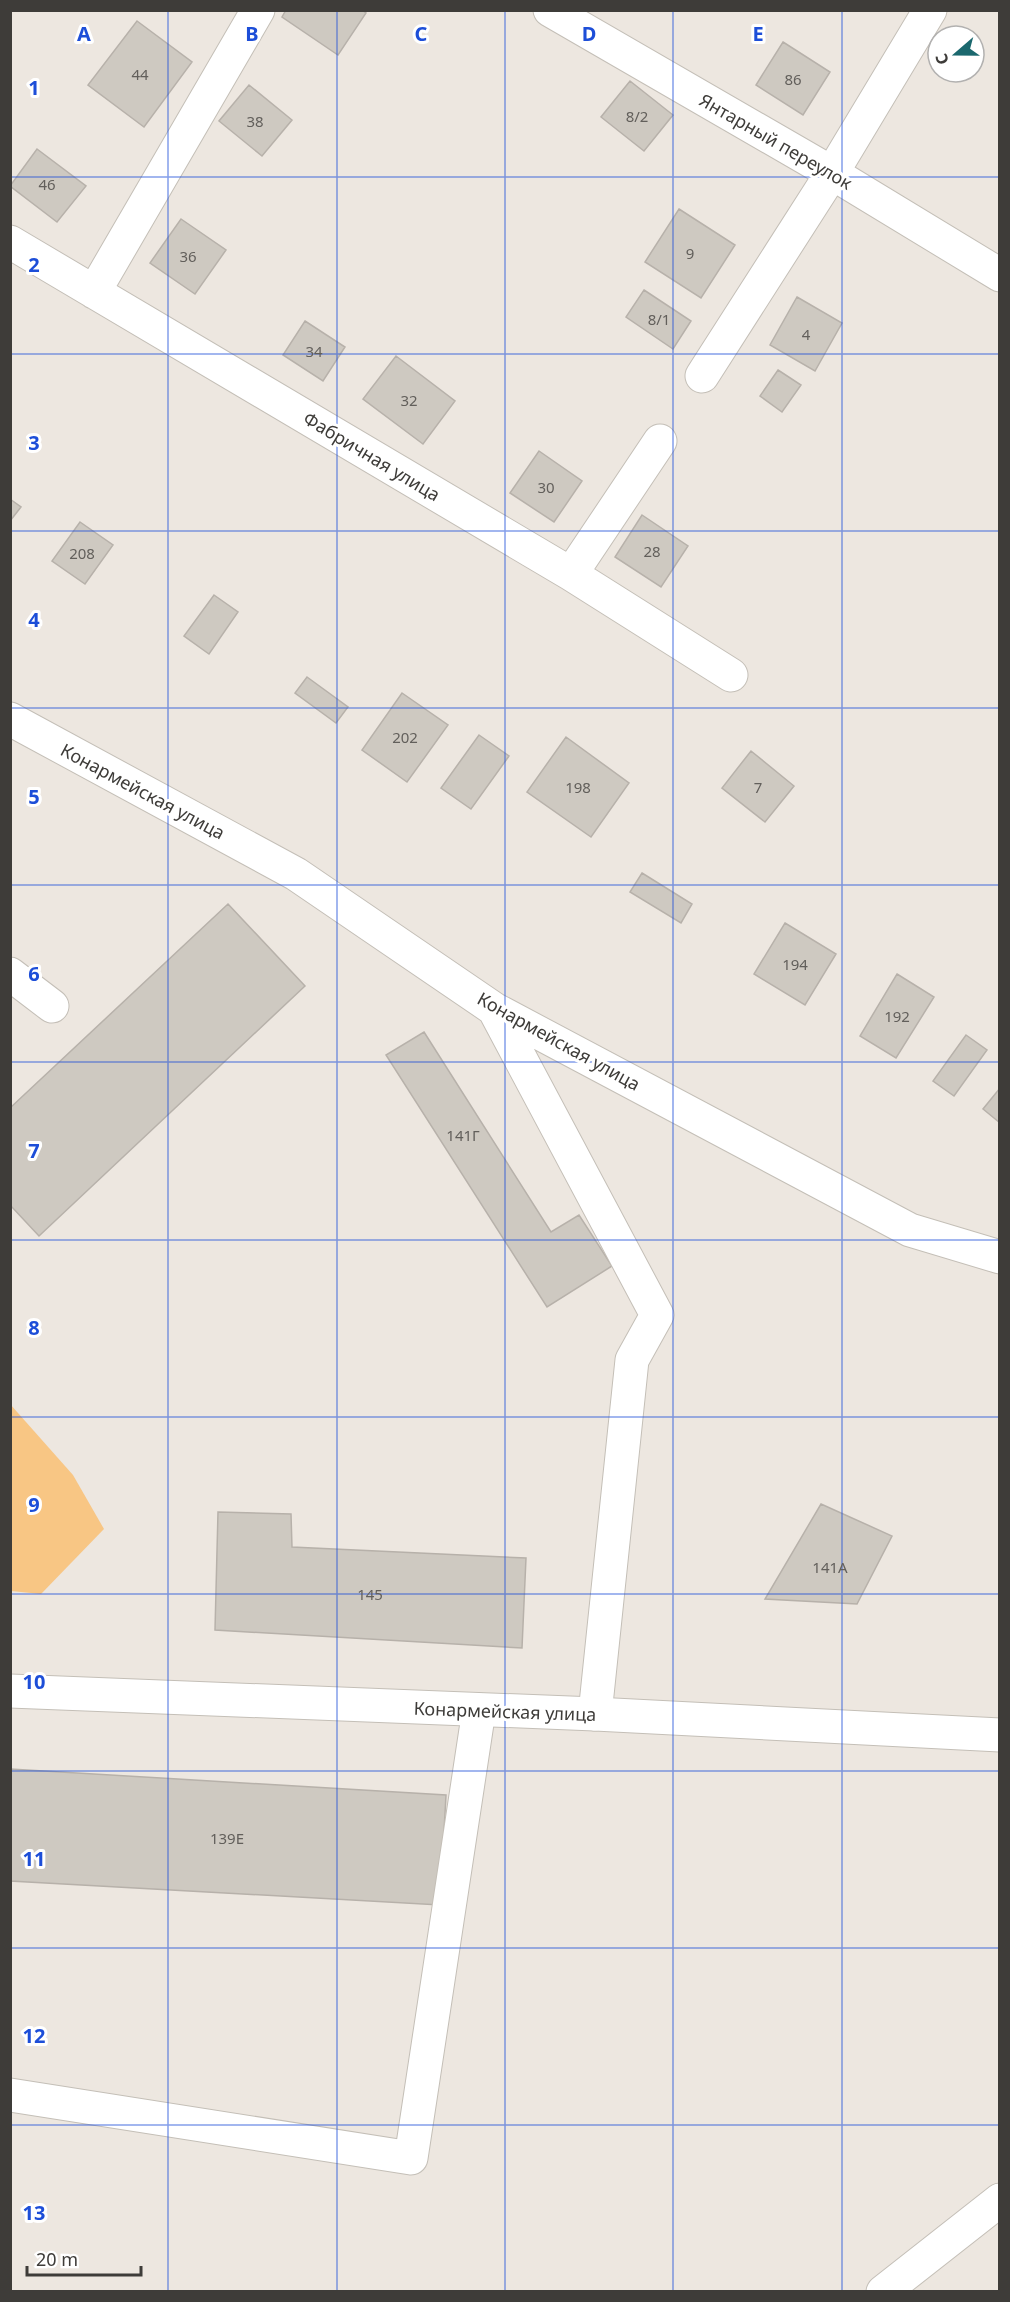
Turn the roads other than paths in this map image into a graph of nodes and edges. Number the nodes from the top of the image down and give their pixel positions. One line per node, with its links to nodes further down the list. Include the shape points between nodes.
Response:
1 (258, 10): 7 (street)
2 (550, 10): 4 (street, Янтарный переулок)
3 (930, 10): 4 (street)
4 (832, 173): 6 (street, Янтарный переулок); 8 (street)
5 (10, 242): 7 (street, Фабричная улица)
6 (999, 275)
7 (94, 292): 10 (street, Фабричная улица)
8 (702, 376)
9 (660, 441): 10 (street)
10 (571, 574): 11 (street, Фабричная улица)
11 (731, 675)
12 (10, 719): 15 (street, Конармейская улица, via 296,874)
13 (10, 974): 14 (street)
14 (52, 1006)
15 (494, 1009): 16 (street, Конармейская улица, via 910,1230); 19 (street, via 657,1315 632,1360)
16 (999, 1257)
17 (10, 1691): 18 (street, Конармейская улица)
18 (479, 1710): 19 (street, Конармейская улица); 21 (street, via 411,2158)
19 (595, 1714): 20 (street, Конармейская улица)
20 (999, 1735)
21 (10, 2095)
22 (999, 2200): 23 (street)
23 (883, 2292)

